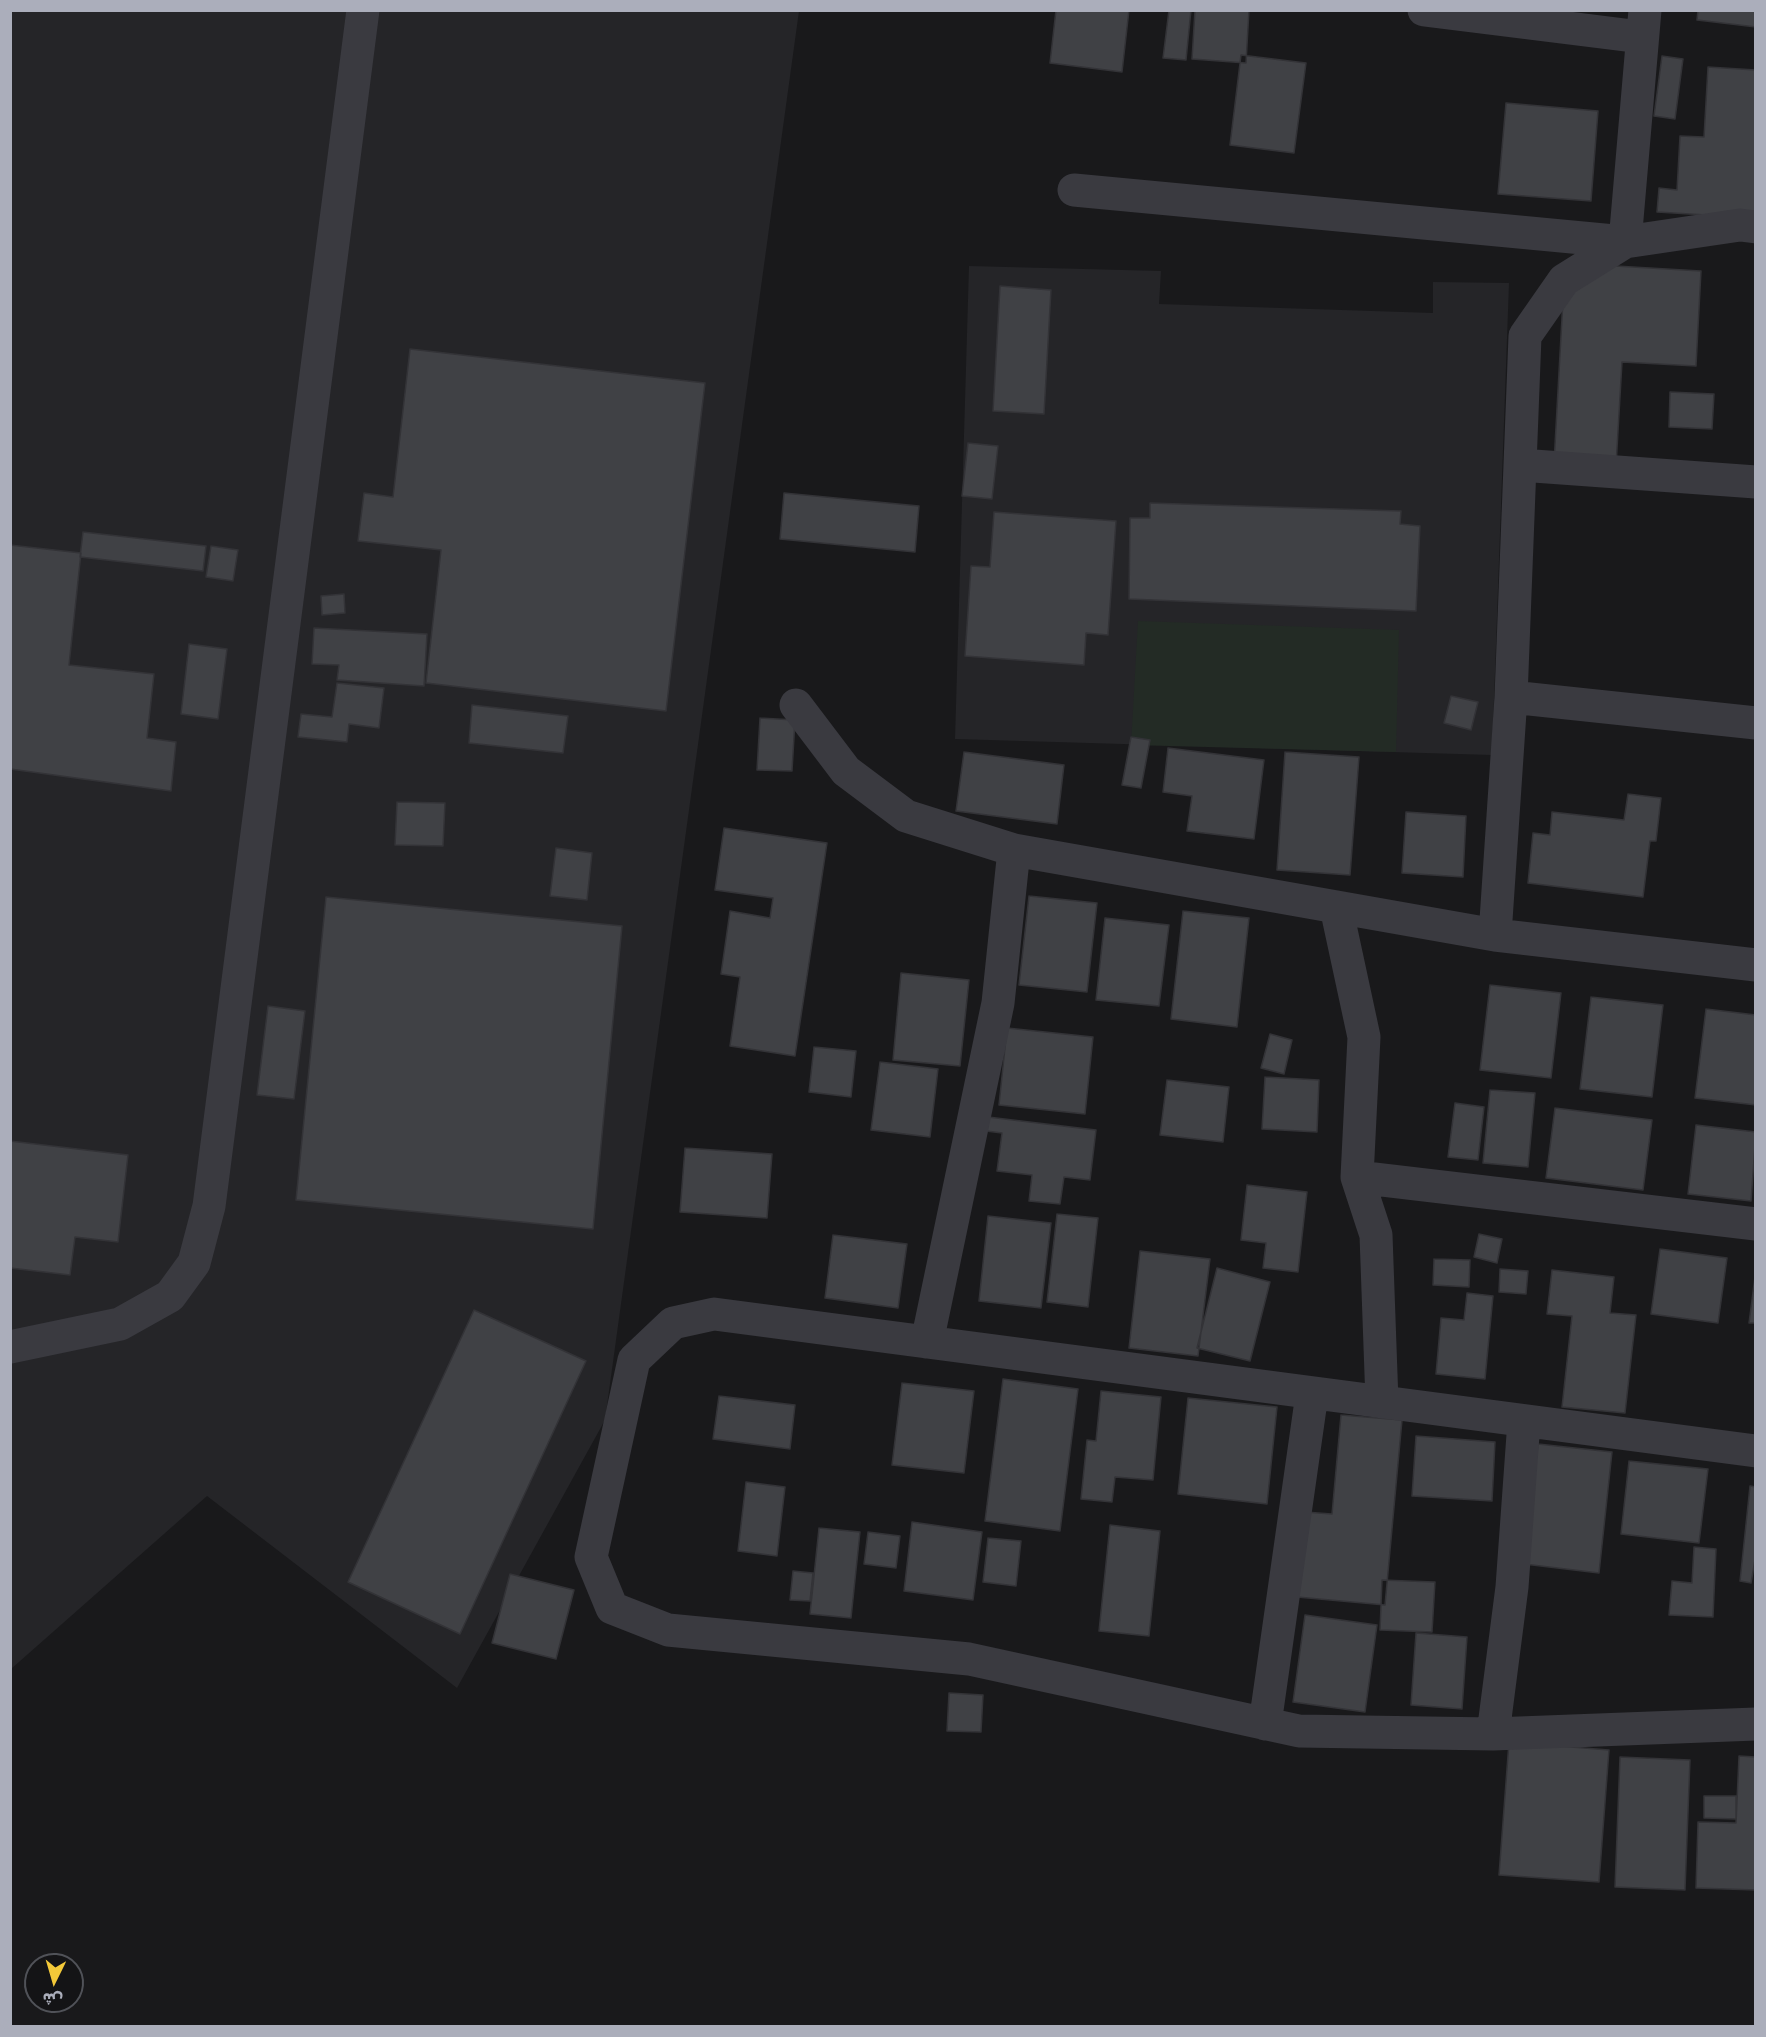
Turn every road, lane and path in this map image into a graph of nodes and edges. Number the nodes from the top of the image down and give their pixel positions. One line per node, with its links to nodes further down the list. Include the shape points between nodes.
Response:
1 (363, 10): 20 (street, via 209,1206 194,1263 170,1296 120,1324)
2 (1424, 10): 3 (street)
3 (1471, 13): 4 (street)
4 (1643, 24): 7 (street)
5 (1074, 190): 7 (street)
6 (1755, 227): 7 (street, via 1740,225)
7 (1625, 242): 8 (street, via 1564,280 1525,336)
8 (1520, 465): 9 (street); 10 (street)
9 (1755, 482)
10 (1512, 698): 12 (street); 15 (street)
11 (796, 705): 13 (street, via 846,771 906,816)
12 (1755, 723)
13 (1014, 850): 14 (street); 19 (street, via 998,1003)
14 (1336, 907): 15 (street); 17 (street, via 1364,1036)
15 (1495, 935): 16 (street)
16 (1755, 965)
17 (1357, 1178): 18 (street); 22 (street, via 1376,1235)
18 (1755, 1224)
19 (927, 1342): 21 (street); 25 (street, via 714,1314 673,1323 634,1360 591,1557 612,1608 668,1630 969,1659)
20 (10, 1347)
21 (1312, 1394): 22 (street); 25 (street)
22 (1382, 1402): 23 (street)
23 (1524, 1421): 24 (street); 27 (street, via 1512,1587)
24 (1755, 1451)
25 (1265, 1724): 27 (street, via 1299,1731)
26 (1755, 1724): 27 (street)
27 (1493, 1734)

